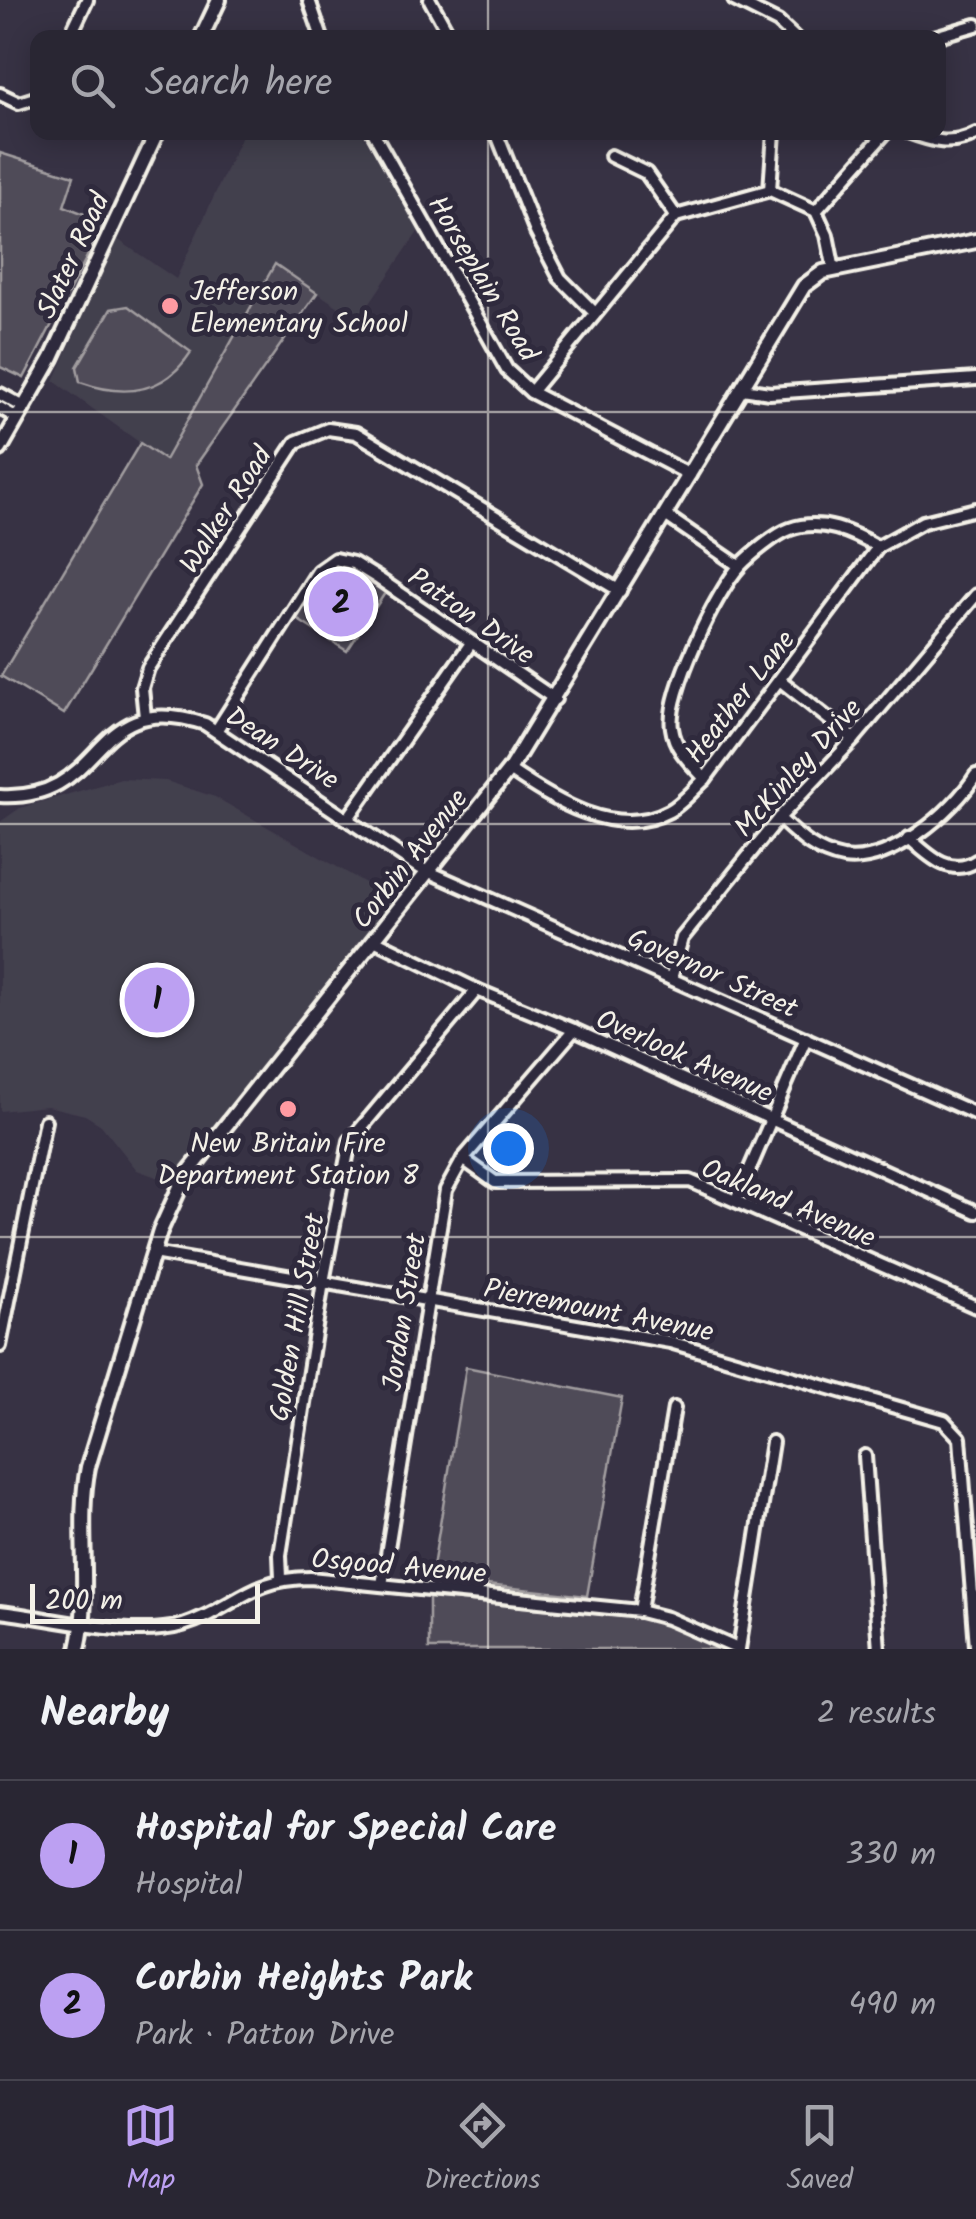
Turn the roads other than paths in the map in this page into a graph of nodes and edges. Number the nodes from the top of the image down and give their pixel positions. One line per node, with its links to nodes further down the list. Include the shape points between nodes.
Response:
1 (87, 0): 7 (street)
2 (309, 0): 9 (street)
3 (430, 0): 10 (street)
4 (734, 0): 11 (street)
5 (217, 1): 8 (main road)
6 (976, 25): 12 (street)
7 (72, 30)
8 (204, 30)
9 (319, 30)
10 (447, 30)
11 (786, 30)
12 (946, 34)
13 (0, 94): 14 (street, via 19,103)
14 (30, 100)
15 (976, 134): 21 (street, via 961,142)
16 (153, 140): 34 (main road, Slater Road)
17 (378, 140): 31 (street, Horseplain Road, via 507,370)
18 (499, 140): 28 (street, via 560,278)
19 (773, 140): 23 (street)
20 (879, 140): 24 (street)
21 (930, 140)
22 (610, 156): 25 (street, via 646,172)
23 (770, 190): 24 (street); 25 (street)
24 (816, 210): 27 (street)
25 (676, 216): 28 (street)
26 (976, 241): 27 (main road, Corbin Avenue)
27 (834, 270): 30 (main road, Corbin Avenue, via 804,286)
28 (594, 312): 31 (street)
29 (976, 379): 30 (street, via 770,393)
30 (742, 389): 36 (main road, Corbin Avenue)
31 (531, 392): 36 (street, Horseplain Road)
32 (0, 394): 34 (street)
33 (0, 408): 34 (street)
34 (20, 413): 35 (main road, Slater Road)
35 (0, 449)
36 (690, 475): 38 (main road, Corbin Avenue)
37 (976, 509): 39 (street, Heather Lane, via 923,522)
38 (665, 515): 40 (street); 41 (main road, Corbin Avenue)
39 (878, 547): 40 (street, via 842,527 790,529); 44 (street, Heather Lane)
40 (739, 566): 50 (street, via 683,667 673,702 676,745)
41 (620, 591): 45 (main road, Corbin Avenue); 46 (street, Walker Road, via 368,439 320,430 296,442 156,655 142,688)
42 (976, 595): 48 (street, McKinley Drive)
43 (471, 643): 45 (street, Patton Drive); 47 (street, Patton Drive, via 363,568 329,561); 53 (street)
44 (781, 681): 48 (street); 50 (street, Heather Lane)
45 (555, 699): 49 (main road, Corbin Avenue)
46 (145, 717): 47 (street, Dean Drive, via 176,716); 52 (street, via 111,734 60,787)
47 (216, 731): 53 (street, Dean Drive)
48 (854, 739): 54 (street, McKinley Drive)
49 (509, 770): 50 (street, Heather Lane, via 596,818 635,820 670,811); 57 (main road, Corbin Avenue)
50 (705, 779)
51 (974, 784): 55 (street)
52 (0, 796)
53 (350, 817): 57 (street, Dean Drive)
54 (779, 818): 55 (street, via 807,845 846,858); 59 (street, McKinley Drive, via 682,938)
55 (909, 838): 56 (street, via 939,864)
56 (976, 862)
57 (432, 872): 58 (main road, Corbin Avenue); 59 (street, Governor Street)
58 (376, 940): 60 (street, Overlook Avenue); 69 (main road, Corbin Avenue, via 194,1165 169,1206)
59 (671, 979): 62 (street, Governor Street)
60 (476, 990): 61 (street, Overlook Avenue); 70 (street, Golden Hill Street, via 350,1141)
61 (574, 1030): 64 (street, Overlook Avenue); 66 (street, Jordan Street)
62 (806, 1038): 63 (street, Governor Street); 64 (street)
63 (976, 1114)
64 (772, 1118): 67 (street); 68 (street, Overlook Avenue)
65 (45, 1121): 73 (street)
66 (462, 1159): 67 (street, Oakland Avenue, via 495,1182 690,1181); 71 (street, Jordan Street, via 446,1190)
67 (736, 1201): 72 (street, Oakland Avenue)
68 (976, 1212)
69 (153, 1253): 70 (street, Pierremount Avenue); 82 (main road, Corbin Avenue, via 86,1478)
70 (323, 1282): 71 (street, Pierremount Avenue); 78 (street, Golden Hill Street)
71 (426, 1299): 77 (street, Pierremount Avenue, via 670,1342 944,1421 960,1438); 79 (street, Jordan Street)
72 (976, 1307)
73 (0, 1346)
74 (674, 1408): 80 (street)
75 (772, 1442): 85 (street)
76 (865, 1456): 86 (street)
77 (972, 1499): 83 (street, Pierremount Avenue)
78 (281, 1578): 79 (street, Osgood Avenue); 82 (street, Osgood Avenue, via 183,1624 156,1629)
79 (382, 1585): 80 (street, Osgood Avenue)
80 (640, 1611): 85 (street, Osgood Avenue)
81 (0, 1612): 82 (street, Osgood Avenue)
82 (84, 1622): 84 (main road, Corbin Avenue)
83 (976, 1646)
84 (78, 1649)
85 (739, 1649)
86 (879, 1649)

